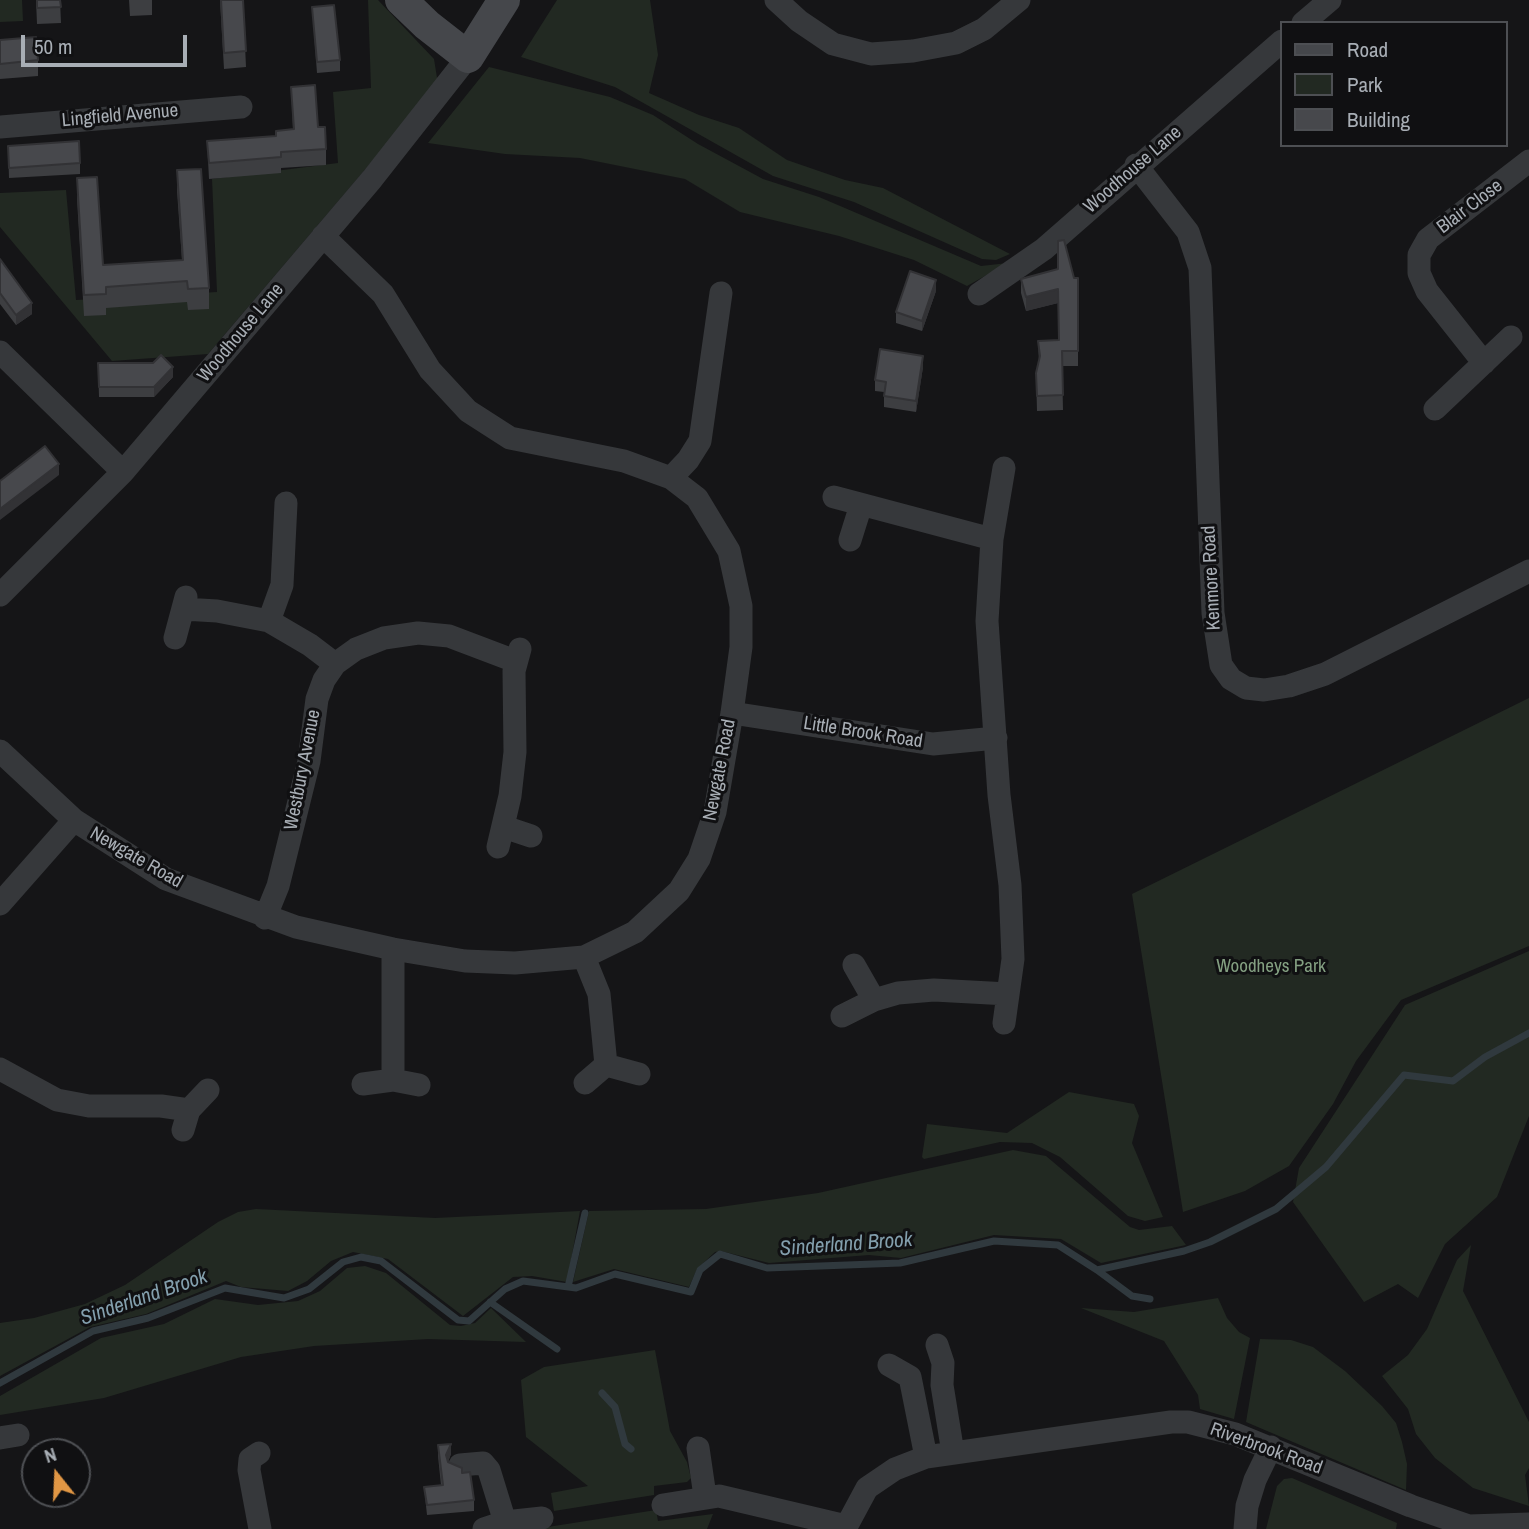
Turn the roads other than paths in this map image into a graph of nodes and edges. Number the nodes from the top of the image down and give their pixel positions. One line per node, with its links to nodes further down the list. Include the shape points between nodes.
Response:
1 (401, 0): 8 (street)
2 (504, 0): 8 (street)
3 (776, 0): 4 (street, via 833,44 871,54 956,43 984,29)
4 (1019, 0)
5 (1330, 0): 6 (street)
6 (1306, 21)
7 (1280, 43): 12 (street, Woodhouse Lane)
8 (468, 57): 13 (street, Woodhouse Lane)
9 (241, 107): 10 (street, Lingfield Avenue)
10 (0, 127)
11 (1529, 161): 18 (street, Blair Close, via 1428,239 1419,255 1419,273 1427,292)
12 (1136, 165): 15 (street, Woodhouse Lane, via 1044,249); 28 (street, Kenmore Road, via 1188,232 1200,268 1213,613 1221,665 1231,679 1246,688 1264,690 1325,674)
13 (323, 236): 21 (street, Woodhouse Lane); 22 (street, Newgate Road, via 383,293 430,370 468,411 510,438 624,461)
14 (721, 293): 22 (street, via 700,441)
15 (979, 293)
16 (1511, 337): 18 (street)
17 (0, 352): 21 (street)
18 (1484, 363): 19 (street)
19 (1435, 409)
20 (1004, 468): 26 (street)
21 (123, 472): 29 (street, Woodhouse Lane)
22 (671, 478): 33 (street, Newgate Road, via 696,498 713,522 738,579 741,647)
23 (834, 497): 25 (street)
24 (286, 503): 30 (street, via 282,585)
25 (861, 505): 26 (street); 27 (street)
26 (992, 539): 34 (street, via 986,621)
27 (850, 540)
28 (1529, 571)
29 (0, 595)
30 (269, 621): 31 (street, via 185,603); 32 (street)
31 (175, 638)
32 (335, 664): 37 (street, Westbury Avenue, via 384,638 418,633 449,636 517,655 515,752 501,837); 39 (street, Westbury Avenue, via 317,699 309,761 278,886)
33 (732, 713): 34 (street, Little Brook Road, via 933,744); 41 (street, Newgate Road, via 715,812 699,859 658,914 635,932)
34 (996, 738): 43 (street, via 1010,885 1013,959)
35 (0, 751): 36 (street, Newgate Road)
36 (74, 821): 38 (street); 39 (street, Newgate Road, via 166,879)
37 (531, 836)
38 (0, 904)
39 (265, 918): 40 (street, Newgate Road)
40 (393, 949): 41 (street, Newgate Road, via 465,961 514,963); 50 (street)
41 (584, 957): 47 (street, via 599,994)
42 (853, 965): 44 (street)
43 (1008, 994): 44 (street, via 934,990); 46 (street)
44 (874, 1000): 45 (street)
45 (842, 1016)
46 (1004, 1023)
47 (606, 1065): 49 (street); 51 (street)
48 (0, 1069): 54 (street, via 57,1100 89,1106 161,1106 186,1120)
49 (639, 1074)
50 (393, 1080): 52 (street); 53 (street)
51 (585, 1083)
52 (363, 1084)
53 (419, 1085)
54 (208, 1090)
55 (937, 1345): 60 (street)
56 (889, 1365): 61 (street, via 910,1377)
57 (1271, 1447): 60 (street, Riverbrook Road, via 1188,1422 1171,1422); 66 (street, Riverbrook Road, via 1460,1524); 70 (street, via 1251,1493)
58 (698, 1448): 63 (street)
59 (259, 1453): 69 (street, via 250,1459 249,1470)
60 (953, 1453): 61 (street, Riverbrook Road)
61 (926, 1457): 68 (street, Riverbrook Road, via 895,1469 867,1488)
62 (460, 1465): 67 (street, via 482,1463 489,1470)
63 (705, 1496): 64 (street, Riverbrook Road); 68 (street, Riverbrook Road, via 742,1500)
64 (663, 1504)
65 (542, 1518): 67 (street)
66 (1529, 1524)
67 (495, 1526)
68 (846, 1527)
69 (260, 1529)
70 (1245, 1529)

